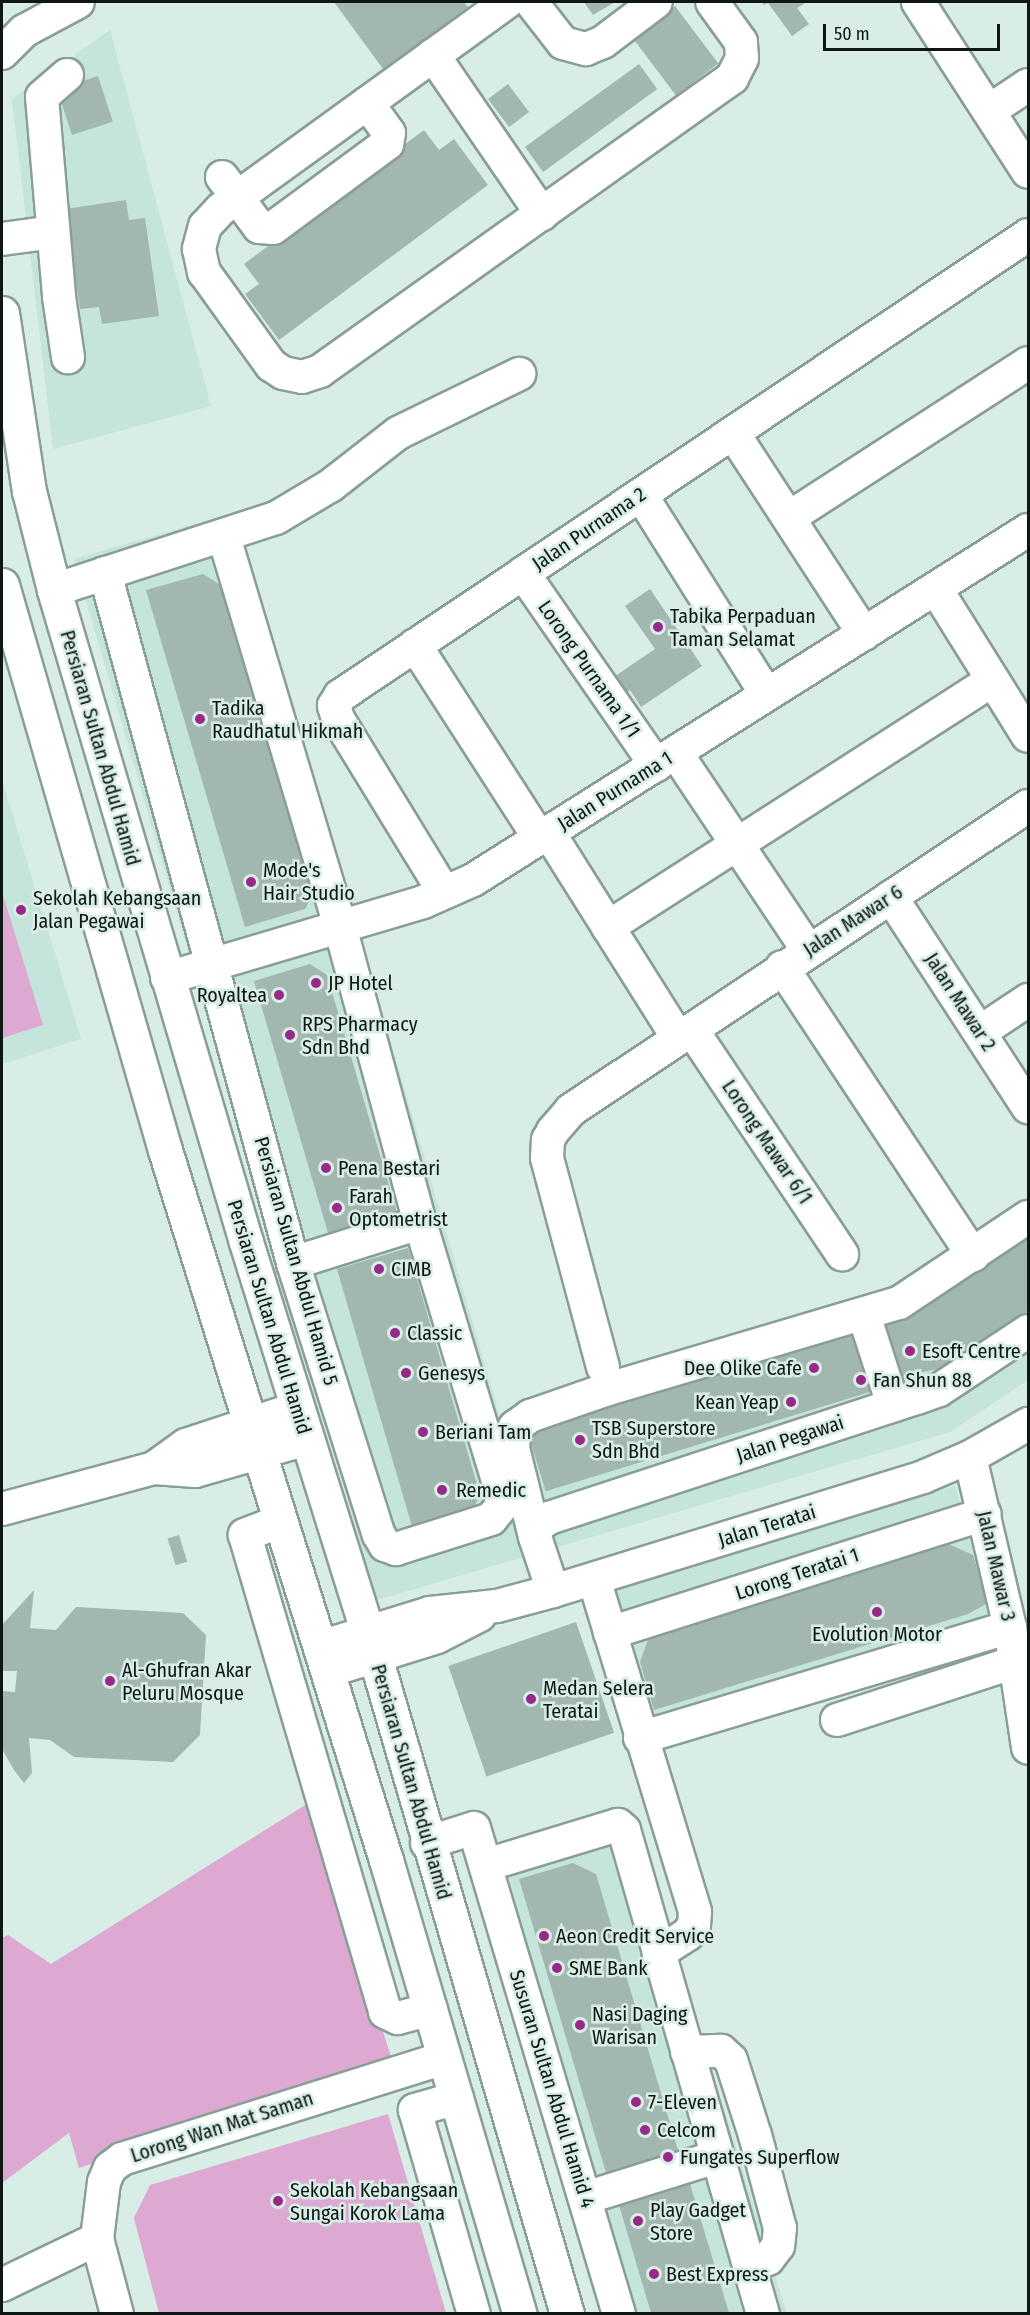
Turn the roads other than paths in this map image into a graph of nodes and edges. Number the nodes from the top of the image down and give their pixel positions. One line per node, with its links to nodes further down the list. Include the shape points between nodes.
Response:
1 (78, 2): 7 (street, via 24,31)
2 (507, 2): 8 (street)
3 (531, 2): 4 (street, via 563,43 585,49 603,42)
4 (656, 2)
5 (712, 2): 15 (street, via 741,42 742,58 732,78)
6 (929, 5): 12 (street)
7 (2, 53)
8 (433, 55): 11 (street); 15 (street)
9 (67, 75): 16 (street, via 42,97)
10 (1029, 85): 12 (street)
11 (367, 103): 14 (street); 14 (street, via 389,133 387,144 273,228 262,229)
12 (989, 111): 13 (street)
13 (1029, 172)
14 (230, 187): 15 (street, via 205,226 199,249 204,272 272,365 283,373 302,377 320,371)
15 (542, 214)
16 (53, 231): 18 (street); 20 (street)
17 (1029, 236): 23 (street, Jalan Purnama 2)
18 (2, 239)
19 (2, 313): 31 (main road, Persiaran Sultan Abdul Hamid, via 29,491)
20 (68, 357)
21 (1029, 363): 25 (street)
22 (519, 374): 27 (street, via 398,433 304,503)
23 (733, 433): 24 (street, Jalan Purnama 2); 25 (street)
24 (641, 495): 29 (street, Jalan Purnama 2); 36 (street)
25 (790, 517): 33 (street)
26 (1029, 530): 30 (street, Jalan Purnama 1)
27 (224, 538): 28 (street); 44 (street)
28 (105, 573): 31 (street); 47 (street, Persiaran Sultan Abdul Hamid 5)
29 (523, 573): 34 (street, Jalan Purnama 2); 38 (street, Lorong Purnama 1/1)
30 (936, 589): 33 (street, Jalan Purnama 1); 35 (street)
31 (54, 590): 48 (main road, Persiaran Sultan Abdul Hamid)
32 (4, 605): 64 (main road, via 165,1150)
33 (864, 634): 36 (street, Jalan Purnama 1)
34 (415, 645): 40 (street, Lorong Mawar 6/1); 42 (street, Jalan Purnama 2, via 340,696 334,706 338,719)
35 (993, 680): 37 (street); 41 (street)
36 (767, 695): 38 (street, Jalan Purnama 1)
37 (1029, 736)
38 (666, 759): 40 (street, Jalan Purnama 1); 41 (street, Lorong Purnama 1/1)
39 (1029, 806): 43 (street, Jalan Mawar 6)
40 (544, 836): 42 (street, Jalan Purnama 1, via 473,880); 45 (street, Lorong Mawar 6/1)
41 (737, 844): 45 (street); 46 (street, Lorong Purnama 1/1)
42 (444, 892): 44 (street, Jalan Purnama 1)
43 (891, 897): 46 (street, Jalan Mawar 6); 50 (street, Jalan Mawar 2)
44 (340, 926): 47 (street, Jalan Purnama 1); 54 (street)
45 (608, 927): 51 (street, Lorong Mawar 6/1)
46 (795, 958): 51 (street, Jalan Mawar 6); 56 (street, Lorong Purnama 1/1)
47 (214, 964): 48 (street, Jalan Purnama 1); 57 (street, Persiaran Sultan Abdul Hamid 5)
48 (167, 978): 62 (main road, Persiaran Sultan Abdul Hamid)
49 (1029, 1000): 50 (street)
50 (980, 1032): 52 (street, Jalan Mawar 2)
51 (685, 1034): 55 (street, Lorong Mawar 6/1); 60 (street, Jalan Mawar 6, via 572,1110 548,1140 547,1158)
52 (1029, 1107)
53 (1029, 1217): 56 (street)
54 (420, 1223): 57 (street); 57 (street, Persiaran Sultan Abdul Hamid 5, via 502,1500 491,1519 396,1549 386,1545 379,1535)
55 (842, 1254)
56 (973, 1256): 58 (street, via 917,1293)
57 (293, 1263)
58 (864, 1315): 61 (street); 69 (street, via 530,1416 515,1427 512,1438)
59 (1029, 1331): 61 (street, Jalan Pegawai, via 939,1390)
60 (603, 1367)
61 (893, 1405): 69 (street, Jalan Pegawai, via 549,1518)
62 (303, 1424): 64 (street); 74 (main road, Persiaran Sultan Abdul Hamid)
63 (1029, 1425): 65 (street, Jalan Teratai)
64 (255, 1438): 66 (street, via 195,1471 154,1468); 68 (main road)
65 (970, 1457): 67 (street, Jalan Mawar 3); 70 (street, Jalan Teratai, via 923,1477)
66 (2, 1509)
67 (985, 1514): 72 (street, Jalan Mawar 3); 73 (street, Lorong Teratai 1)
68 (281, 1521): 75 (main road); 83 (street, via 245,1535 386,2012 398,2018)
69 (536, 1527): 71 (street, via 535,1537)
70 (594, 1579): 71 (street, Jalan Teratai); 73 (street)
71 (553, 1591): 74 (street, Jalan Teratai, via 497,1606 437,1637)
72 (1010, 1627): 76 (street, Jalan Mawar 3); 78 (street)
73 (610, 1633): 78 (street)
74 (371, 1644): 75 (street, Jalan Teratai); 80 (main road, Persiaran Sultan Abdul Hamid)
75 (324, 1659): 83 (main road)
76 (1016, 1662): 77 (street); 79 (street, Jalan Mawar 3)
77 (837, 1720)
78 (640, 1738): 82 (street, via 695,1912 688,1934)
79 (1029, 1748)
80 (428, 1843): 81 (street, Susuran Sultan Abdul Hamid 4, via 474,1828); 95 (main road, Persiaran Sultan Abdul Hamid)
81 (486, 1864): 82 (street, via 618,1825 624,1830); 88 (street, Susuran Sultan Abdul Hamid 4)
82 (659, 1953): 84 (street)
83 (430, 2009): 85 (main road)
84 (687, 2052): 87 (street); 90 (street, via 721,2051 731,2060 755,2135 780,2228 778,2246 768,2259)
85 (445, 2058): 86 (main road); 89 (street, Lorong Wan Mat Saman, via 122,2159 110,2168 104,2182)
86 (457, 2098): 93 (street, via 415,2110); 94 (main road)
87 (717, 2157): 88 (street); 90 (street)
88 (585, 2198): 96 (street, Susuran Sultan Abdul Hamid 4)
89 (97, 2239): 91 (street); 92 (street, Lorong Wan Mat Saman)
90 (749, 2266): 97 (street)
91 (2, 2285)
92 (117, 2313)
93 (474, 2313)
94 (520, 2313)
95 (567, 2313)
96 (619, 2313)
97 (763, 2313)

